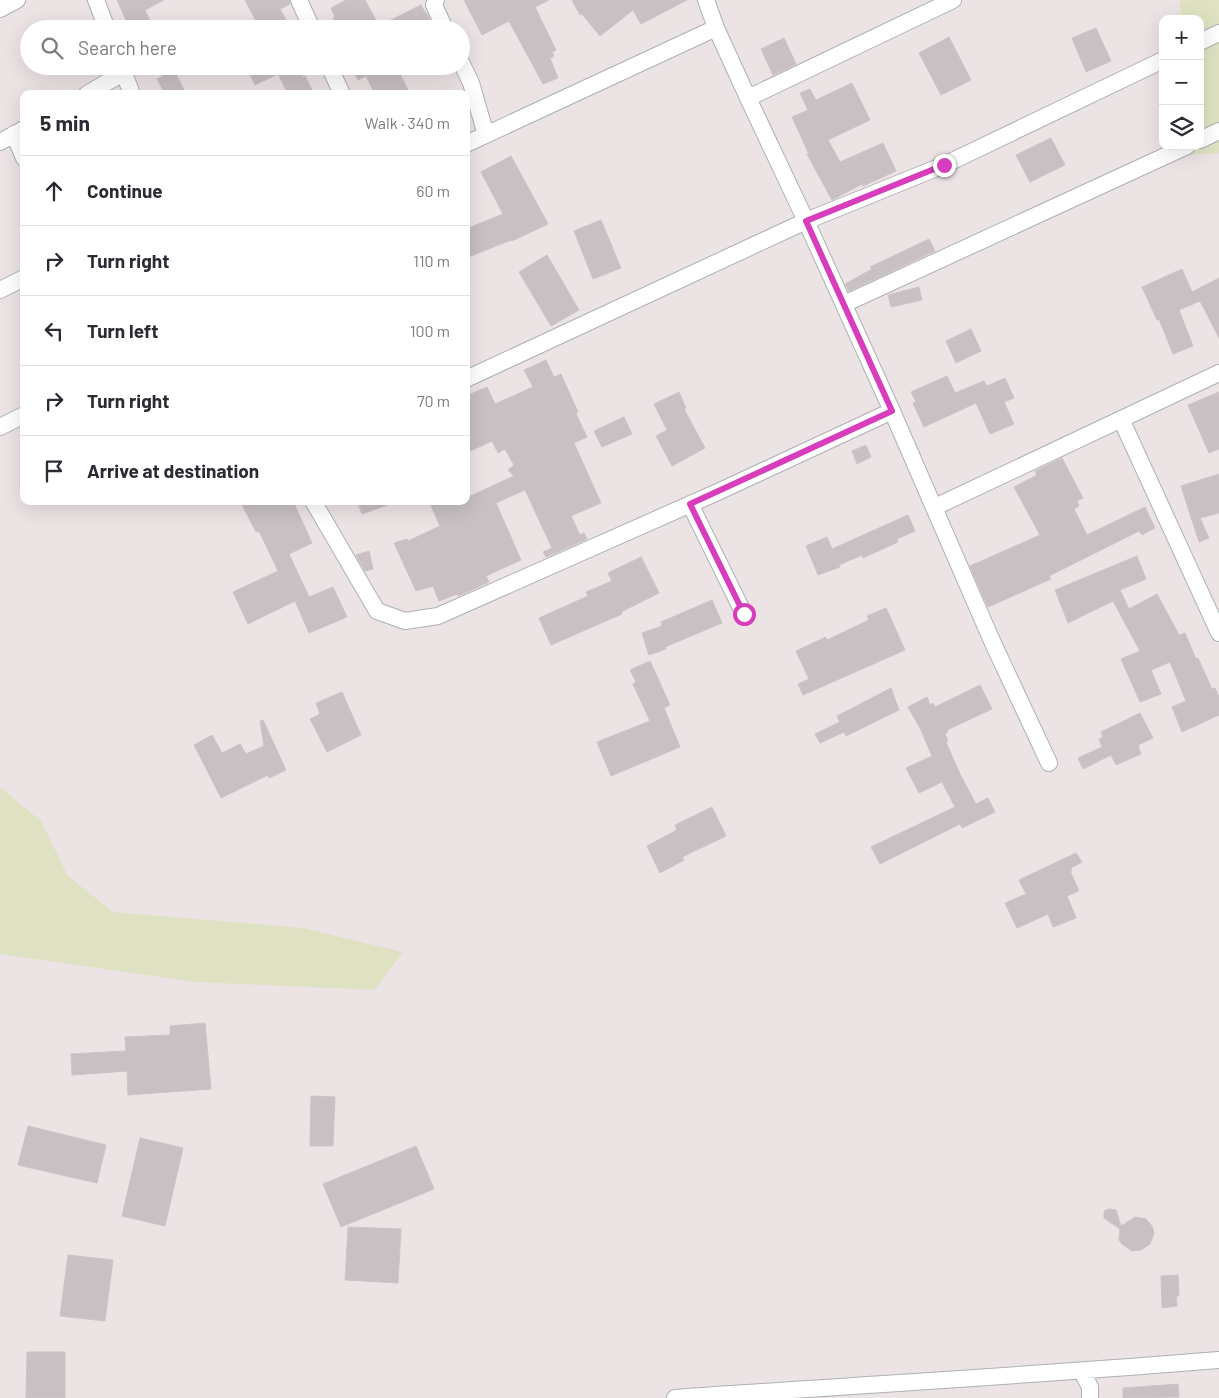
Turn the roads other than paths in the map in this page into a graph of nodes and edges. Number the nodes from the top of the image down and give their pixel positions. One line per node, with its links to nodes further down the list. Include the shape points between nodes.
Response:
1 (17, 0): 7 (street)
2 (96, 0): 8 (street)
3 (299, 0): 9 (street)
4 (436, 0): 10 (street, via 434,5)
5 (706, 0): 11 (street)
6 (953, 0): 22 (street)
7 (0, 9)
8 (104, 20)
9 (308, 20)
10 (441, 20)
11 (716, 28): 22 (street); 25 (street)
12 (1219, 33): 13 (street)
13 (1204, 40)
14 (1159, 62): 30 (street, via 944,165)
15 (114, 75): 19 (street)
16 (124, 75): 20 (street)
17 (333, 75): 21 (street)
18 (467, 75): 25 (street)
19 (92, 90)
20 (130, 90)
21 (340, 90)
22 (748, 98): 30 (street)
23 (1219, 131): 26 (street)
24 (19, 132): 27 (street)
25 (486, 135): 28 (street)
26 (1204, 138)
27 (0, 142)
28 (470, 142)
29 (1178, 150): 33 (street)
30 (806, 221): 33 (street); 35 (street)
31 (20, 280): 32 (street)
32 (0, 290)
33 (844, 304): 36 (street)
34 (1219, 373): 38 (street)
35 (470, 376)
36 (892, 411): 40 (street); 42 (street)
37 (20, 417): 39 (street)
38 (1120, 419): 42 (street); 44 (street)
39 (0, 427)
40 (690, 504): 41 (street, via 438,616 405,621 377,611); 43 (street)
41 (315, 505)
42 (935, 507): 45 (street)
43 (744, 614)
44 (1219, 633)
45 (1049, 763)
46 (1219, 1360): 47 (street)
47 (1082, 1372): 48 (street); 49 (street, via 1090,1387)
48 (674, 1398)
49 (1090, 1398)

